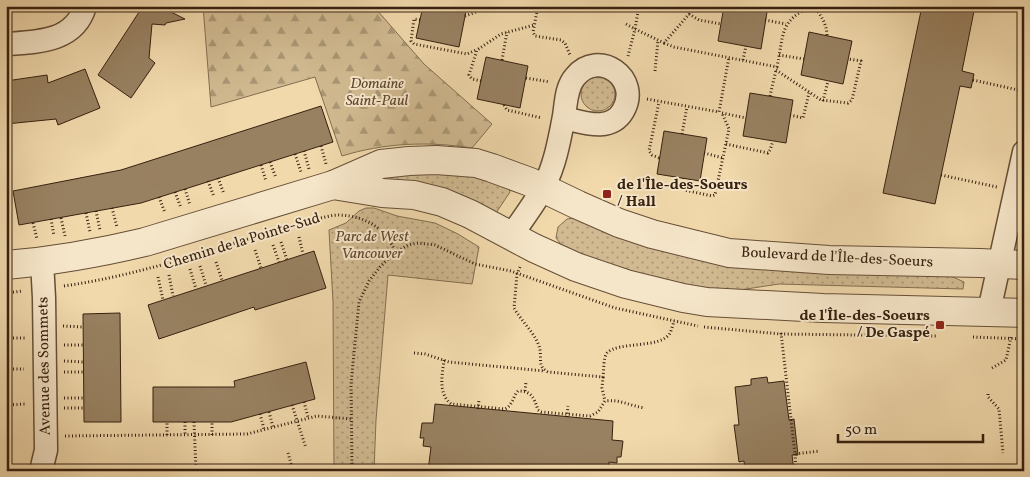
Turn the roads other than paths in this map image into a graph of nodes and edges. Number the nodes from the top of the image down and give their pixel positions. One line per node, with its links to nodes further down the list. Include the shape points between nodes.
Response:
1 (85, 6): 2 (street, via 80,19 64,34 44,41)
2 (6, 44)
3 (556, 118): 6 (street, via 553,165)
4 (1024, 152): 10 (street)
5 (330, 174): 6 (street, Boulevard de l'Île-des-Soeurs, via 410,160 456,161 484,166); 7 (street, via 382,193 414,195 442,202); 8 (street, Chemin de la Pointe-Sud, via 253,208 145,242 82,256)
6 (543, 188): 7 (street); 10 (street, Boulevard de l'Île-des-Soeurs, via 578,206 652,234 729,253 829,260)
7 (511, 236): 11 (street, via 552,257 607,278 691,299 832,308)
8 (45, 248): 9 (street, Chemin de la Pointe-Sud); 13 (street, Avenue des Sommets, via 46,450)
9 (6, 264)
10 (1012, 264): 11 (street)
11 (989, 311): 12 (street)
12 (1024, 313)
13 (41, 471)

